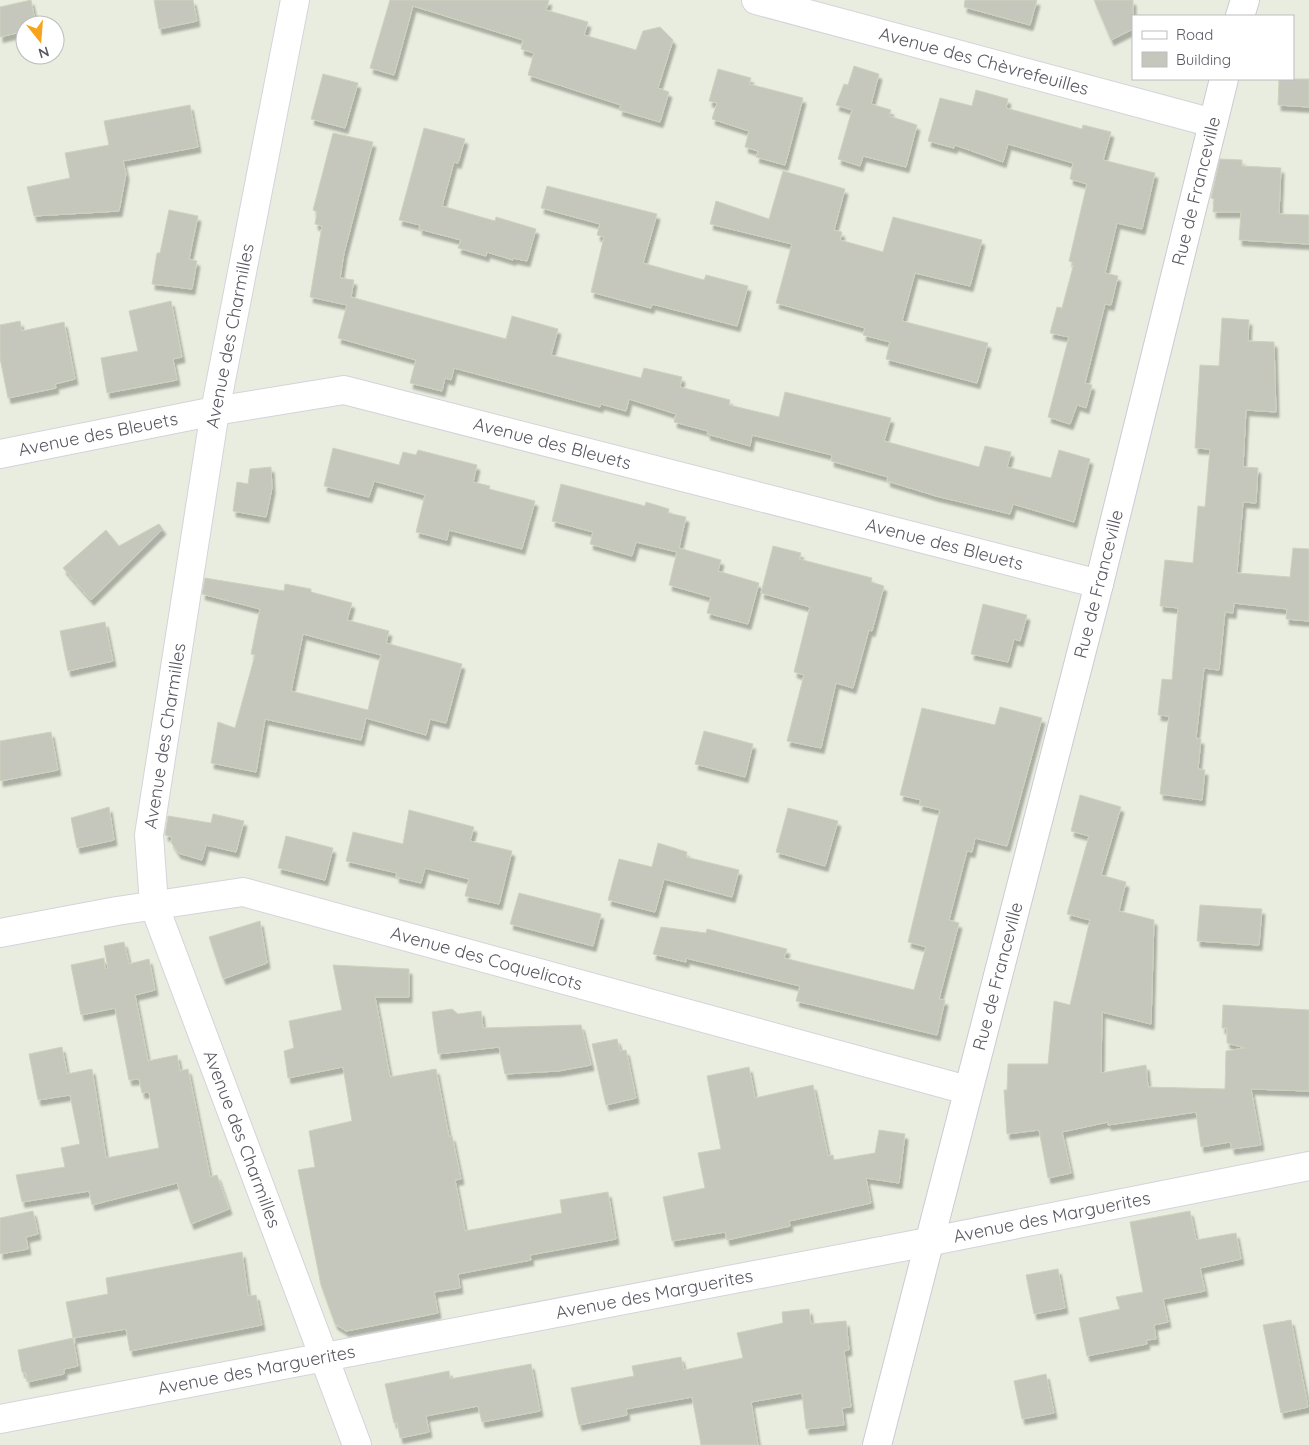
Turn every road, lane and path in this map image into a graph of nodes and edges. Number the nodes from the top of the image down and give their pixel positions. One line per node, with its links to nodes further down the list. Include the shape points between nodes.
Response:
1 (295, 0): 7 (street, Avenue des Charmilles)
2 (756, 0): 6 (street, Avenue des Chèvrefeuilles)
3 (1244, 0): 4 (street)
4 (1240, 15)
5 (1224, 80): 6 (street, Rue de Franceville)
6 (1213, 123): 9 (street, Rue de Franceville)
7 (215, 411): 8 (street, Avenue des Bleuets); 9 (street, Avenue des Bleuets, via 344,390); 10 (street, Avenue des Charmilles, via 149,835)
8 (0, 454)
9 (1099, 584): 12 (street, Rue de Franceville)
10 (154, 905): 11 (street, Avenue des Coquelicots); 12 (street, Avenue des Coquelicots, via 243,892); 15 (street, Avenue des Charmilles)
11 (0, 933)
12 (967, 1090): 14 (street, Rue de Franceville)
13 (1309, 1166): 14 (street, Avenue des Marguerites)
14 (929, 1242): 15 (street, Avenue des Marguerites); 18 (street, Rue de Franceville)
15 (322, 1357): 16 (street, Avenue des Marguerites); 17 (street, Avenue des Charmilles)
16 (0, 1419)
17 (357, 1445)
18 (876, 1445)

